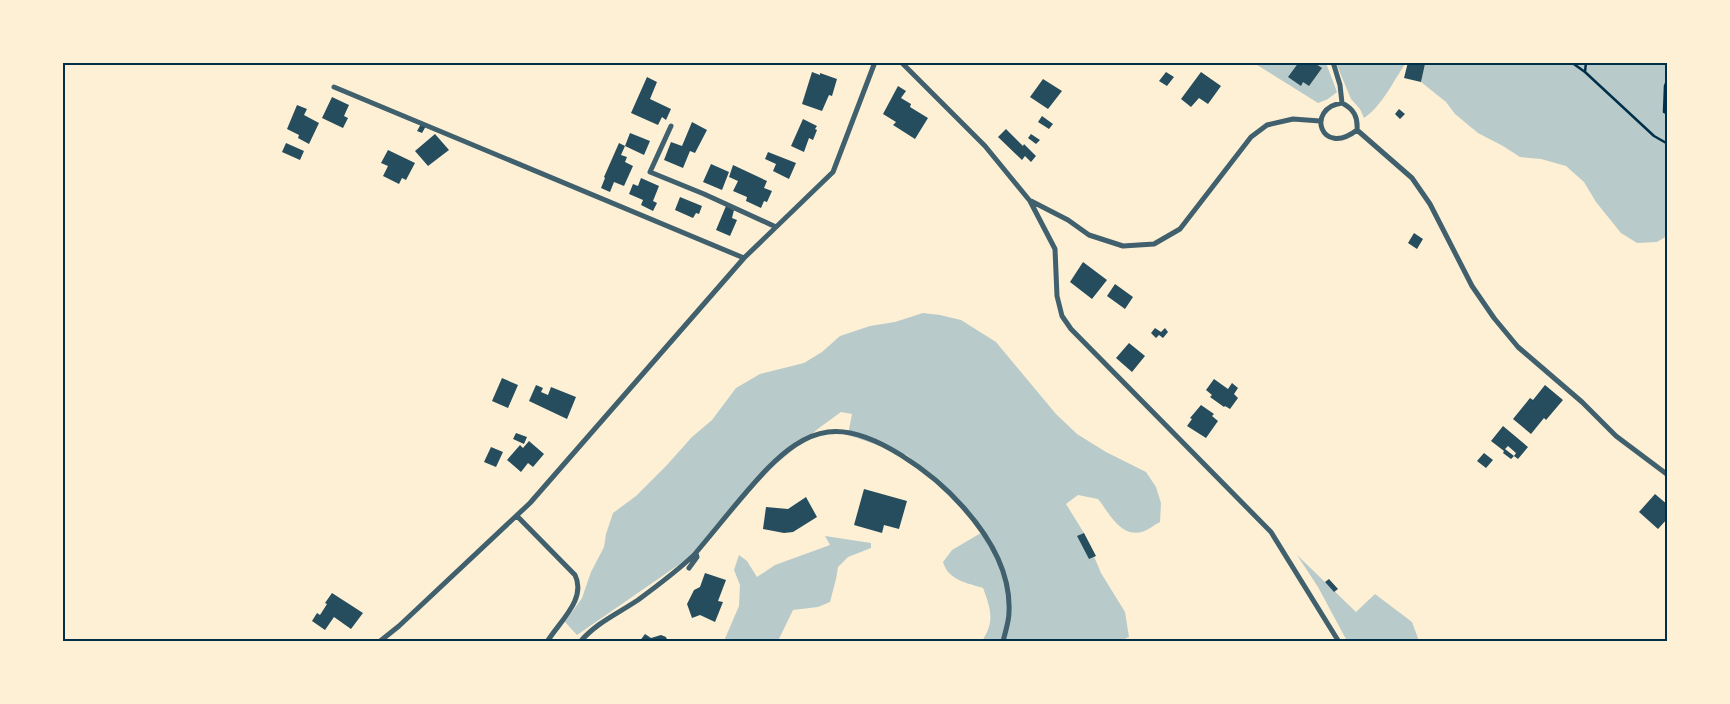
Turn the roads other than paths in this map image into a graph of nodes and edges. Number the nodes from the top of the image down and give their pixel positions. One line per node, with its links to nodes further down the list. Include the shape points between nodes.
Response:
1 (875, 62): 10 (street, via 833,172)
2 (901, 62): 9 (street, via 985,146)
3 (1333, 62): 5 (street)
4 (334, 87): 11 (street)
5 (1342, 103): 6 (street, via 1333,104 1322,114); 8 (street, via 1354,112 1358,120)
6 (1320, 121): 8 (street, via 1329,137 1338,140); 9 (street, via 1293,120 1267,125 1251,137 1180,229 1154,244 1123,246 1088,235 1068,220)
7 (671, 126): 10 (street, via 650,172)
8 (1357, 130): 12 (street, via 1412,178 1430,204 1472,286 1518,347 1616,436)
9 (1030, 201): 20 (street, via 1055,249 1057,296 1062,316 1271,532)
10 (776, 227): 11 (street)
11 (744, 258): 13 (street)
12 (1668, 475)
13 (517, 516): 16 (street); 17 (street, via 578,581 578,595)
14 (696, 553): 15 (street, via 697,557); 18 (street, via 637,600 601,622); 19 (street, via 751,486 786,451 820,434 858,434 905,457 956,498 987,538 998,556 1008,588 1009,614)
15 (689, 568)
16 (379, 642)
17 (547, 642)
18 (580, 642)
19 (1003, 642)
20 (1339, 642)

